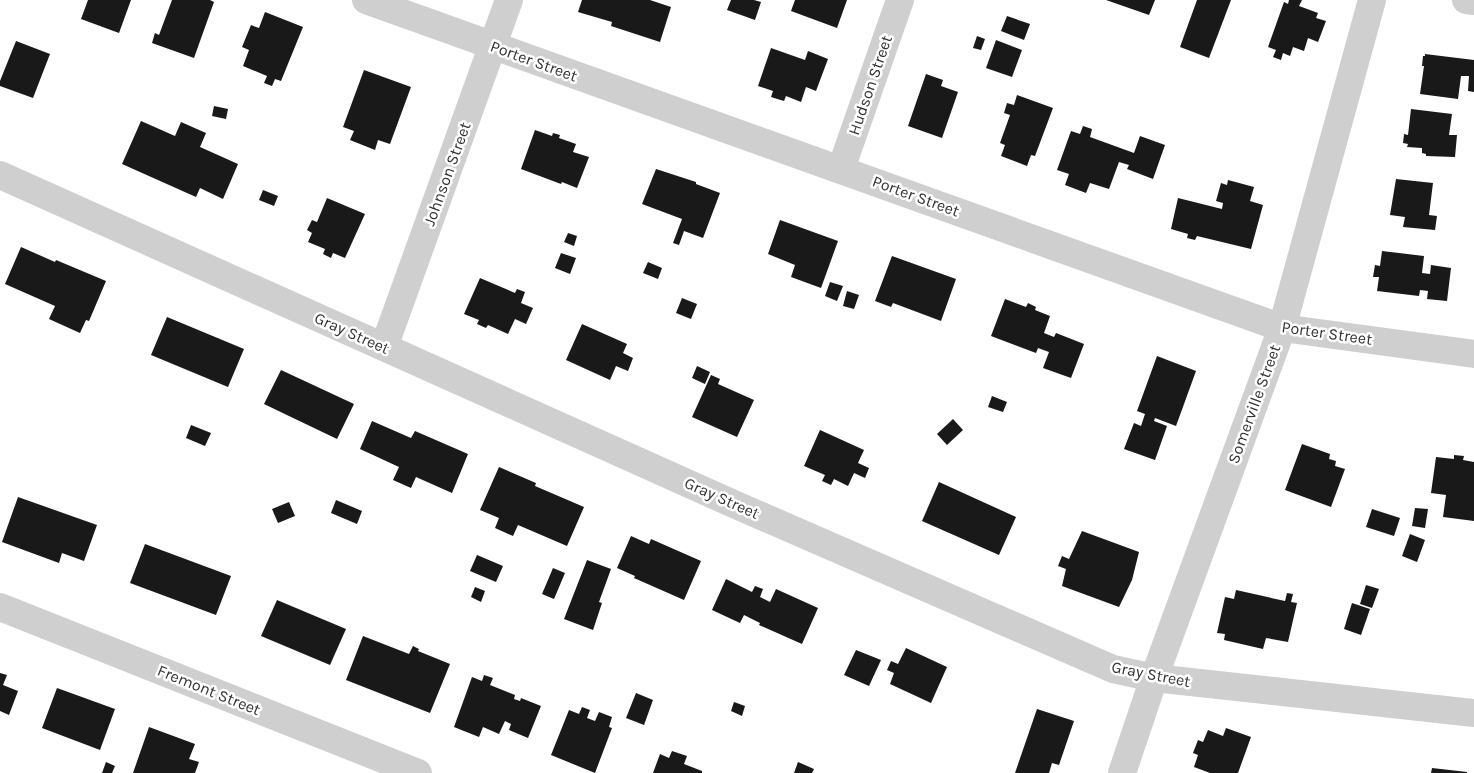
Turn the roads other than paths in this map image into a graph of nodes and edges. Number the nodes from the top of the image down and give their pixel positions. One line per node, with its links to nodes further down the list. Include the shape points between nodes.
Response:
1 (366, 0): 7 (street, Porter Street)
2 (509, 0): 7 (street, Johnson Street)
3 (900, 0): 8 (street, Hudson Street)
4 (1372, 0): 10 (street, Somerville Street)
5 (1466, 0): 6 (street)
6 (1474, 1)
7 (493, 46): 8 (street, Porter Street); 11 (street, Johnson Street)
8 (840, 169): 10 (street, Porter Street)
9 (0, 175): 11 (street, Gray Street)
10 (1282, 328): 12 (street, Porter Street); 14 (street, Somerville Street)
11 (384, 348): 14 (street, Gray Street, via 1113,669)
12 (1474, 354)
13 (0, 607): 16 (street, Fremont Street)
14 (1154, 678): 15 (street, Gray Street); 17 (street, Somerville Street)
15 (1474, 713)
16 (418, 773)
17 (1122, 773)

